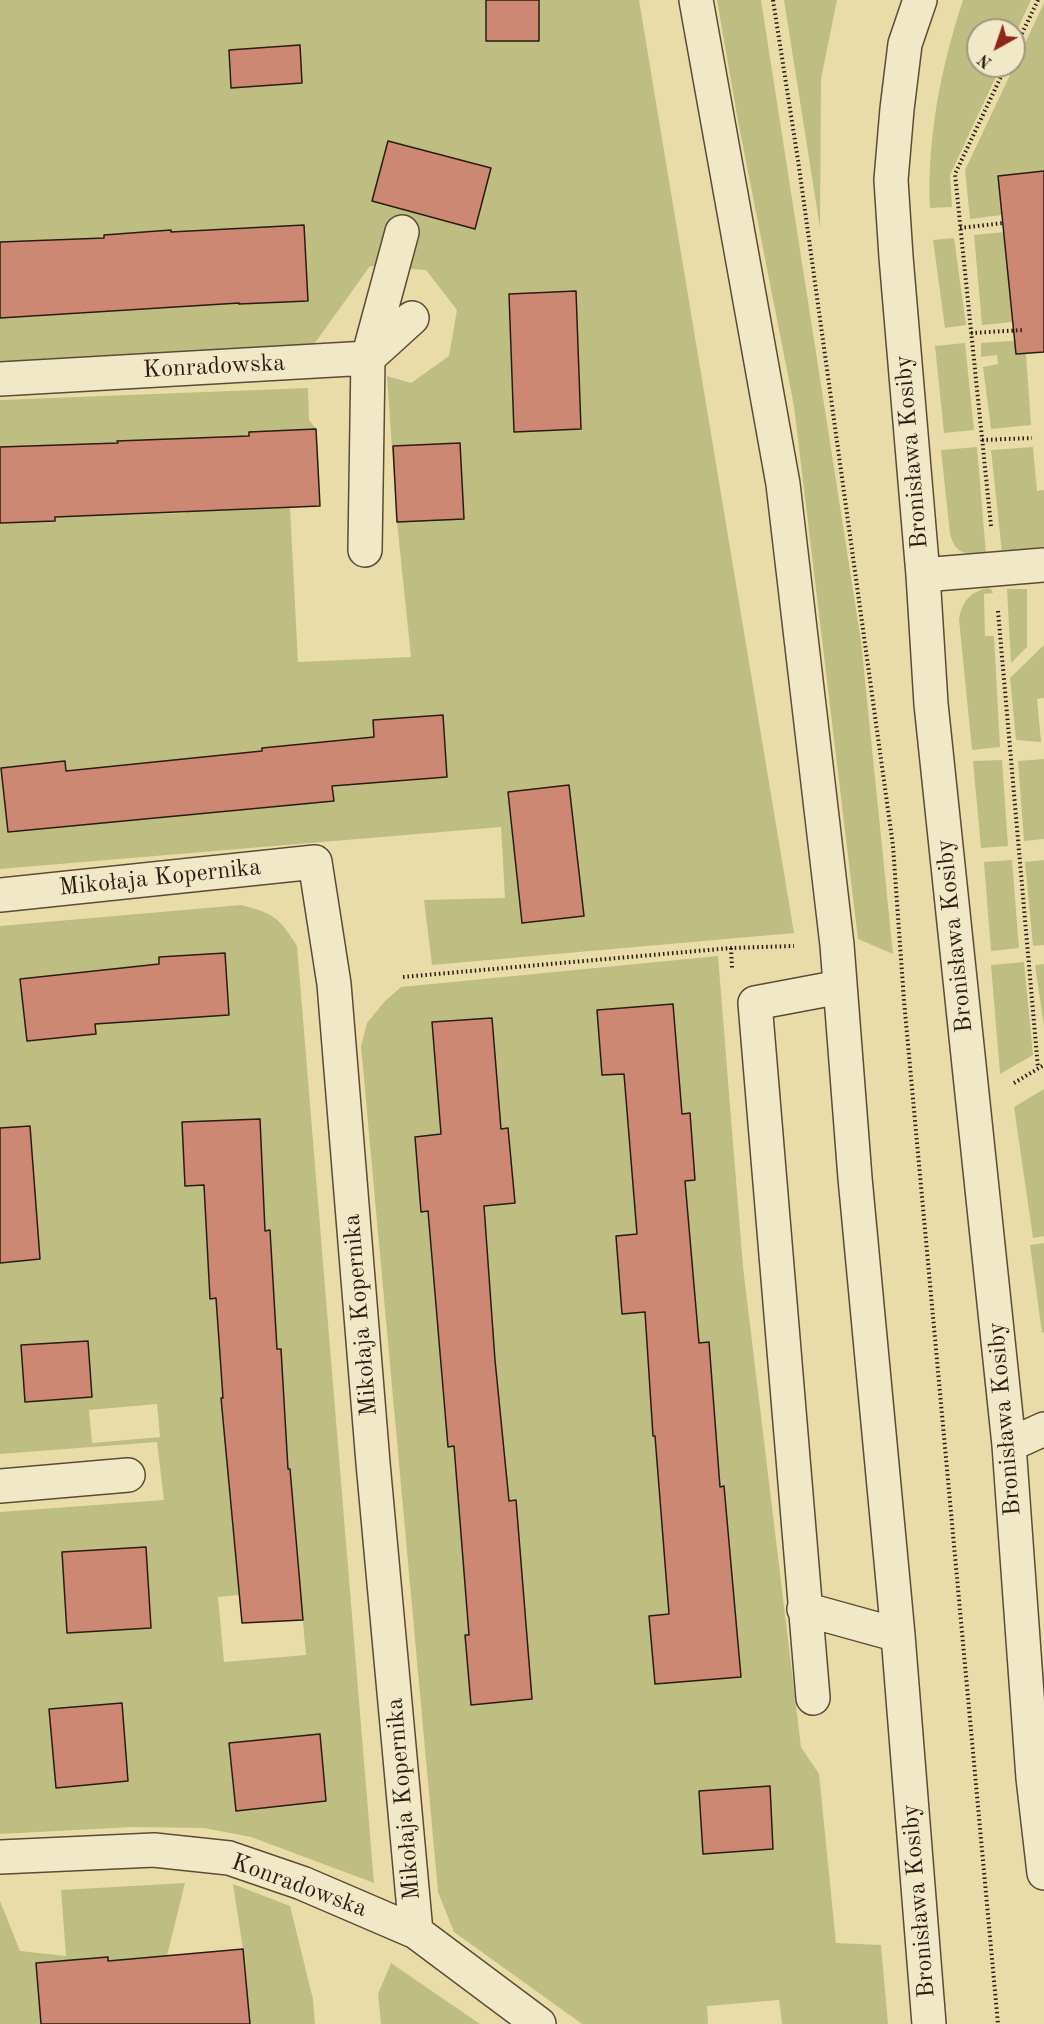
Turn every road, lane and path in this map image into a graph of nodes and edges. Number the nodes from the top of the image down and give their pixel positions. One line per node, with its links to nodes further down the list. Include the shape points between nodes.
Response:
1 (696, 0): 23 (street, Bronisława Kosiby, via 783,484)
2 (773, 0): 41 (path, via 893,846 907,1037)
3 (920, 0): 21 (street, Bronisława Kosiby, via 905,44 891,180)
4 (1038, 0): 5 (path)
5 (1026, 25)
6 (1000, 78): 8 (path, via 955,174)
7 (1003, 223): 8 (path)
8 (960, 228): 12 (path)
9 (402, 232): 13 (street)
10 (412, 318): 13 (street)
11 (1023, 330): 12 (path)
12 (971, 333): 16 (path)
13 (368, 358): 14 (street, Konradowska); 18 (street)
14 (0, 379)
15 (1032, 438): 16 (path)
16 (982, 441): 17 (path)
17 (992, 530)
18 (365, 550)
19 (1044, 565): 20 (street)
20 (994, 568): 21 (street); 27 (path)
21 (923, 575): 30 (street, Bronisława Kosiby, via 931,704)
22 (0, 895): 38 (street, Mikołaja Kopernika, via 315,862 334,984)
23 (837, 945): 24 (path, via 731,948); 25 (street, Bronisława Kosiby)
24 (403, 977)
25 (840, 987): 33 (street, via 755,1004); 34 (street, Bronisława Kosiby)
26 (1044, 1065): 27 (path)
27 (1038, 1068): 28 (path)
28 (1011, 1084)
29 (1044, 1429): 30 (street)
30 (1009, 1445): 37 (street, Bronisława Kosiby, via 1033,1778)
31 (128, 1475): 32 (street)
32 (0, 1486)
33 (804, 1609): 34 (street); 35 (street)
34 (898, 1635): 40 (street, Bronisława Kosiby)
35 (813, 1698)
36 (0, 1857): 38 (street, Konradowska, via 154,1850 229,1858 302,1882)
37 (1044, 1873)
38 (416, 1932): 39 (street, Mikołaja Kopernika)
39 (538, 2024)
40 (929, 2024)
41 (999, 2024)

